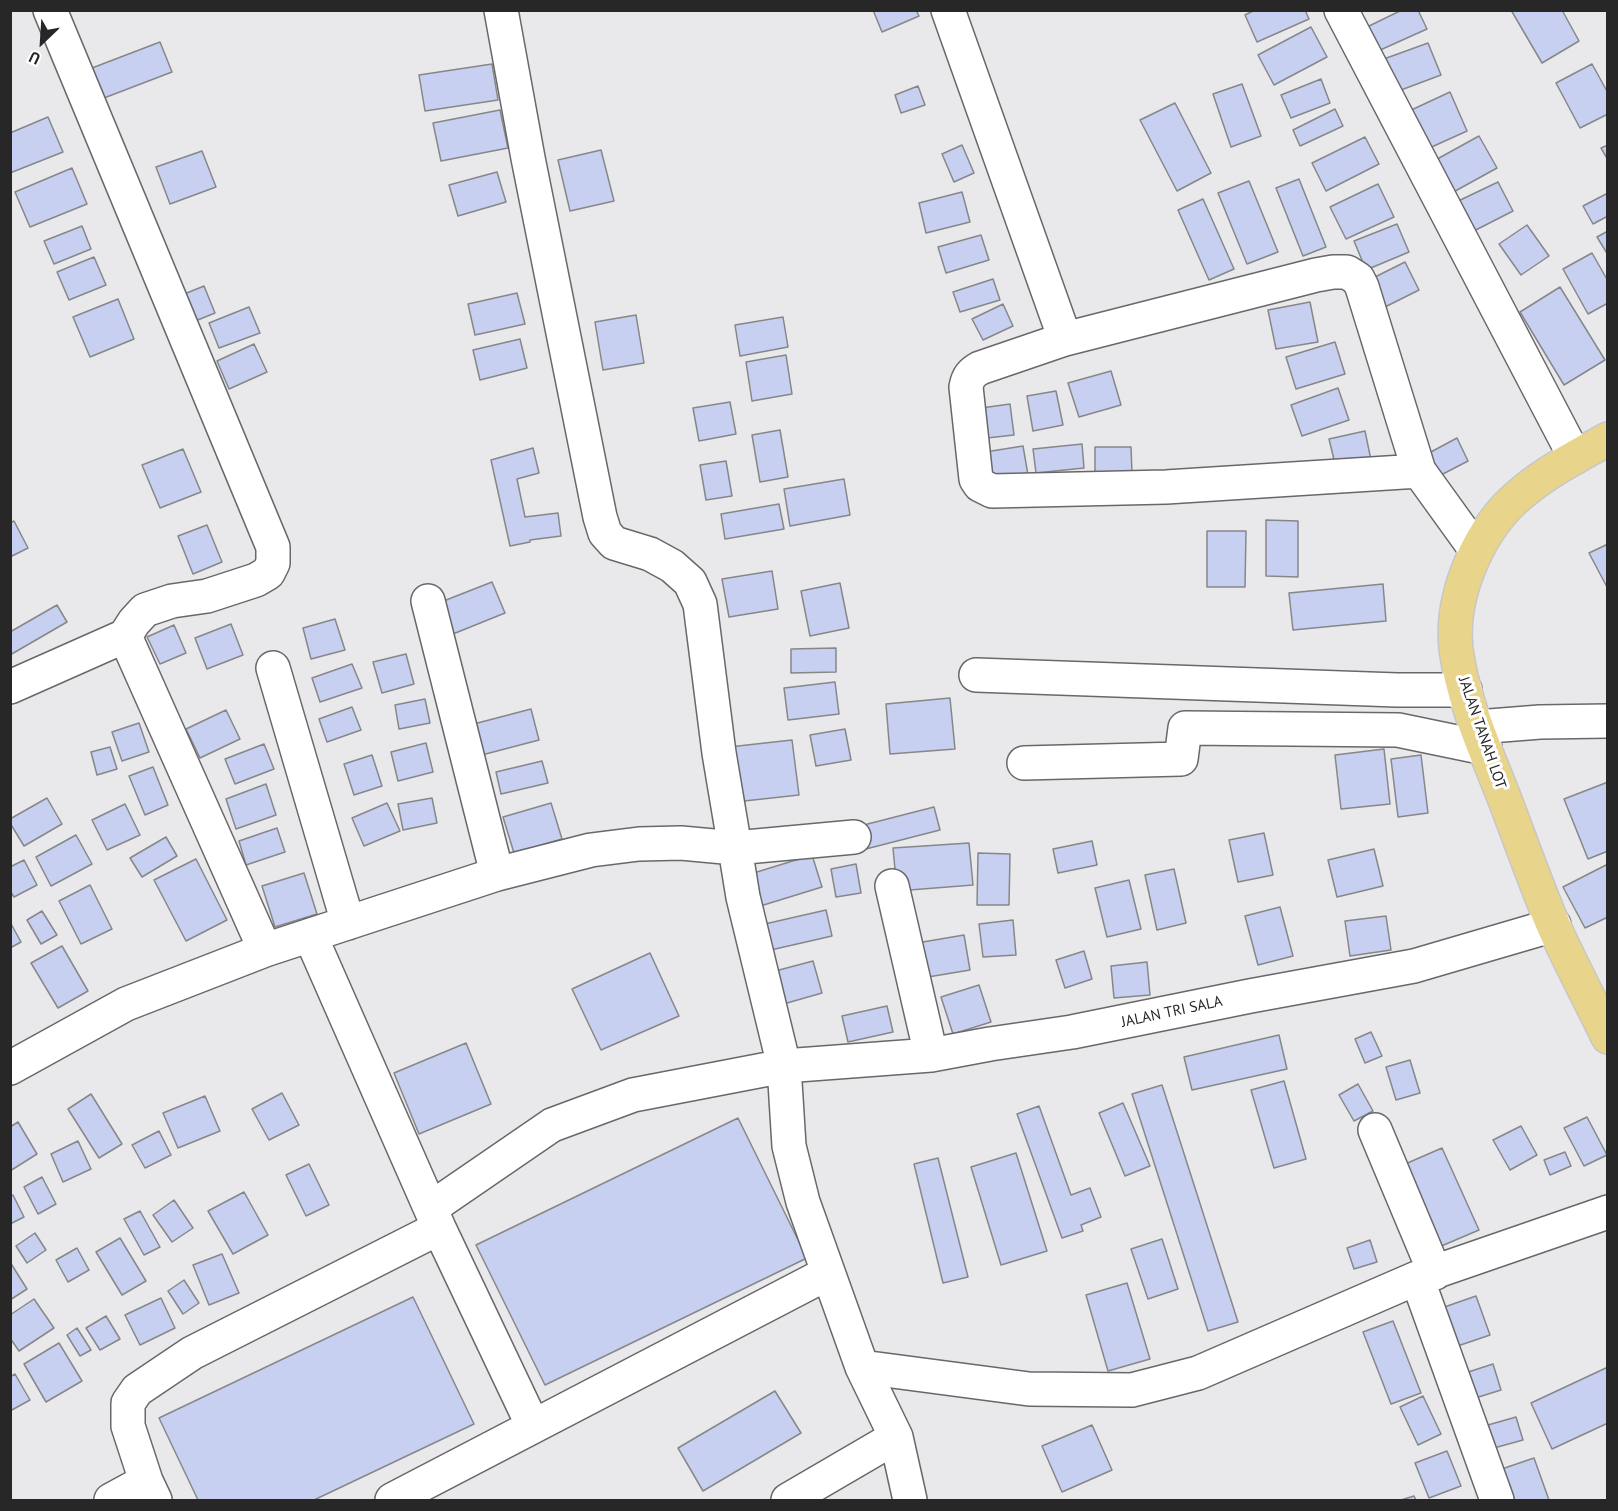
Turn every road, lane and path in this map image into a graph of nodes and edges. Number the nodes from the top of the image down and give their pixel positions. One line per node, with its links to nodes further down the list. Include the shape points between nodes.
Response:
1 (50, 10): 11 (street, via 273,547 268,573 207,596 145,610)
2 (501, 10): 20 (street, via 604,533 614,543 650,554 672,566 690,582 700,604)
3 (948, 10): 5 (street)
4 (1341, 10): 7 (street)
5 (1065, 339): 8 (street, via 1261,288 1347,272 1362,287); 8 (street, via 981,368 968,378 976,479 986,489 1008,492 1166,487)
6 (1608, 439): 7 (main road, JALAN TANAH LOT)
7 (1575, 457): 9 (main road, JALAN TANAH LOT, via 1522,492 1500,514)
8 (1419, 471): 9 (street)
9 (1476, 550): 15 (main road, JALAN TANAH LOT, via 1462,588 1458,618 1456,647)
10 (429, 601): 21 (street)
11 (125, 636): 14 (street); 26 (street)
12 (273, 668): 23 (street)
13 (976, 675): 15 (street)
14 (12, 681)
15 (1465, 690): 17 (main road, JALAN TANAH LOT)
16 (1608, 721): 17 (street, via 1540,722)
17 (1481, 738): 18 (street, via 1398,730 1185,728 1181,759); 24 (main road, JALAN TANAH LOT)
18 (1024, 763)
19 (854, 837): 20 (street)
20 (735, 848): 21 (street, via 639,844 591,850); 29 (street)
21 (496, 874): 23 (street)
22 (892, 886): 28 (street)
23 (348, 923): 25 (street)
24 (1554, 925): 27 (main road, JALAN TANAH LOT); 28 (street, JALAN TRI SALA, via 1414,966)
25 (310, 935): 26 (street); 33 (street)
26 (264, 950): 30 (street, via 126,1004)
27 (1608, 1037)
28 (931, 1055): 29 (street, JALAN TRI SALA)
29 (784, 1066): 33 (street, JALAN TRI SALA, via 633,1095 552,1125); 34 (street, via 789,1146)
30 (10, 1068)
31 (1375, 1130): 35 (street)
32 (1608, 1212): 35 (street)
33 (435, 1218): 37 (street); 39 (street, JALAN TRI SALA, via 192,1353 137,1390 128,1403 126,1415)
34 (828, 1274): 36 (street); 37 (street)
35 (1426, 1276): 36 (street, via 1198,1372 1132,1390 1029,1389); 44 (street)
36 (862, 1367): 38 (street)
37 (533, 1426): 41 (street)
38 (897, 1437): 42 (street); 43 (street)
39 (151, 1491): 40 (street)
40 (111, 1500)
41 (392, 1500)
42 (788, 1500)
43 (910, 1500)
44 (1497, 1500)

